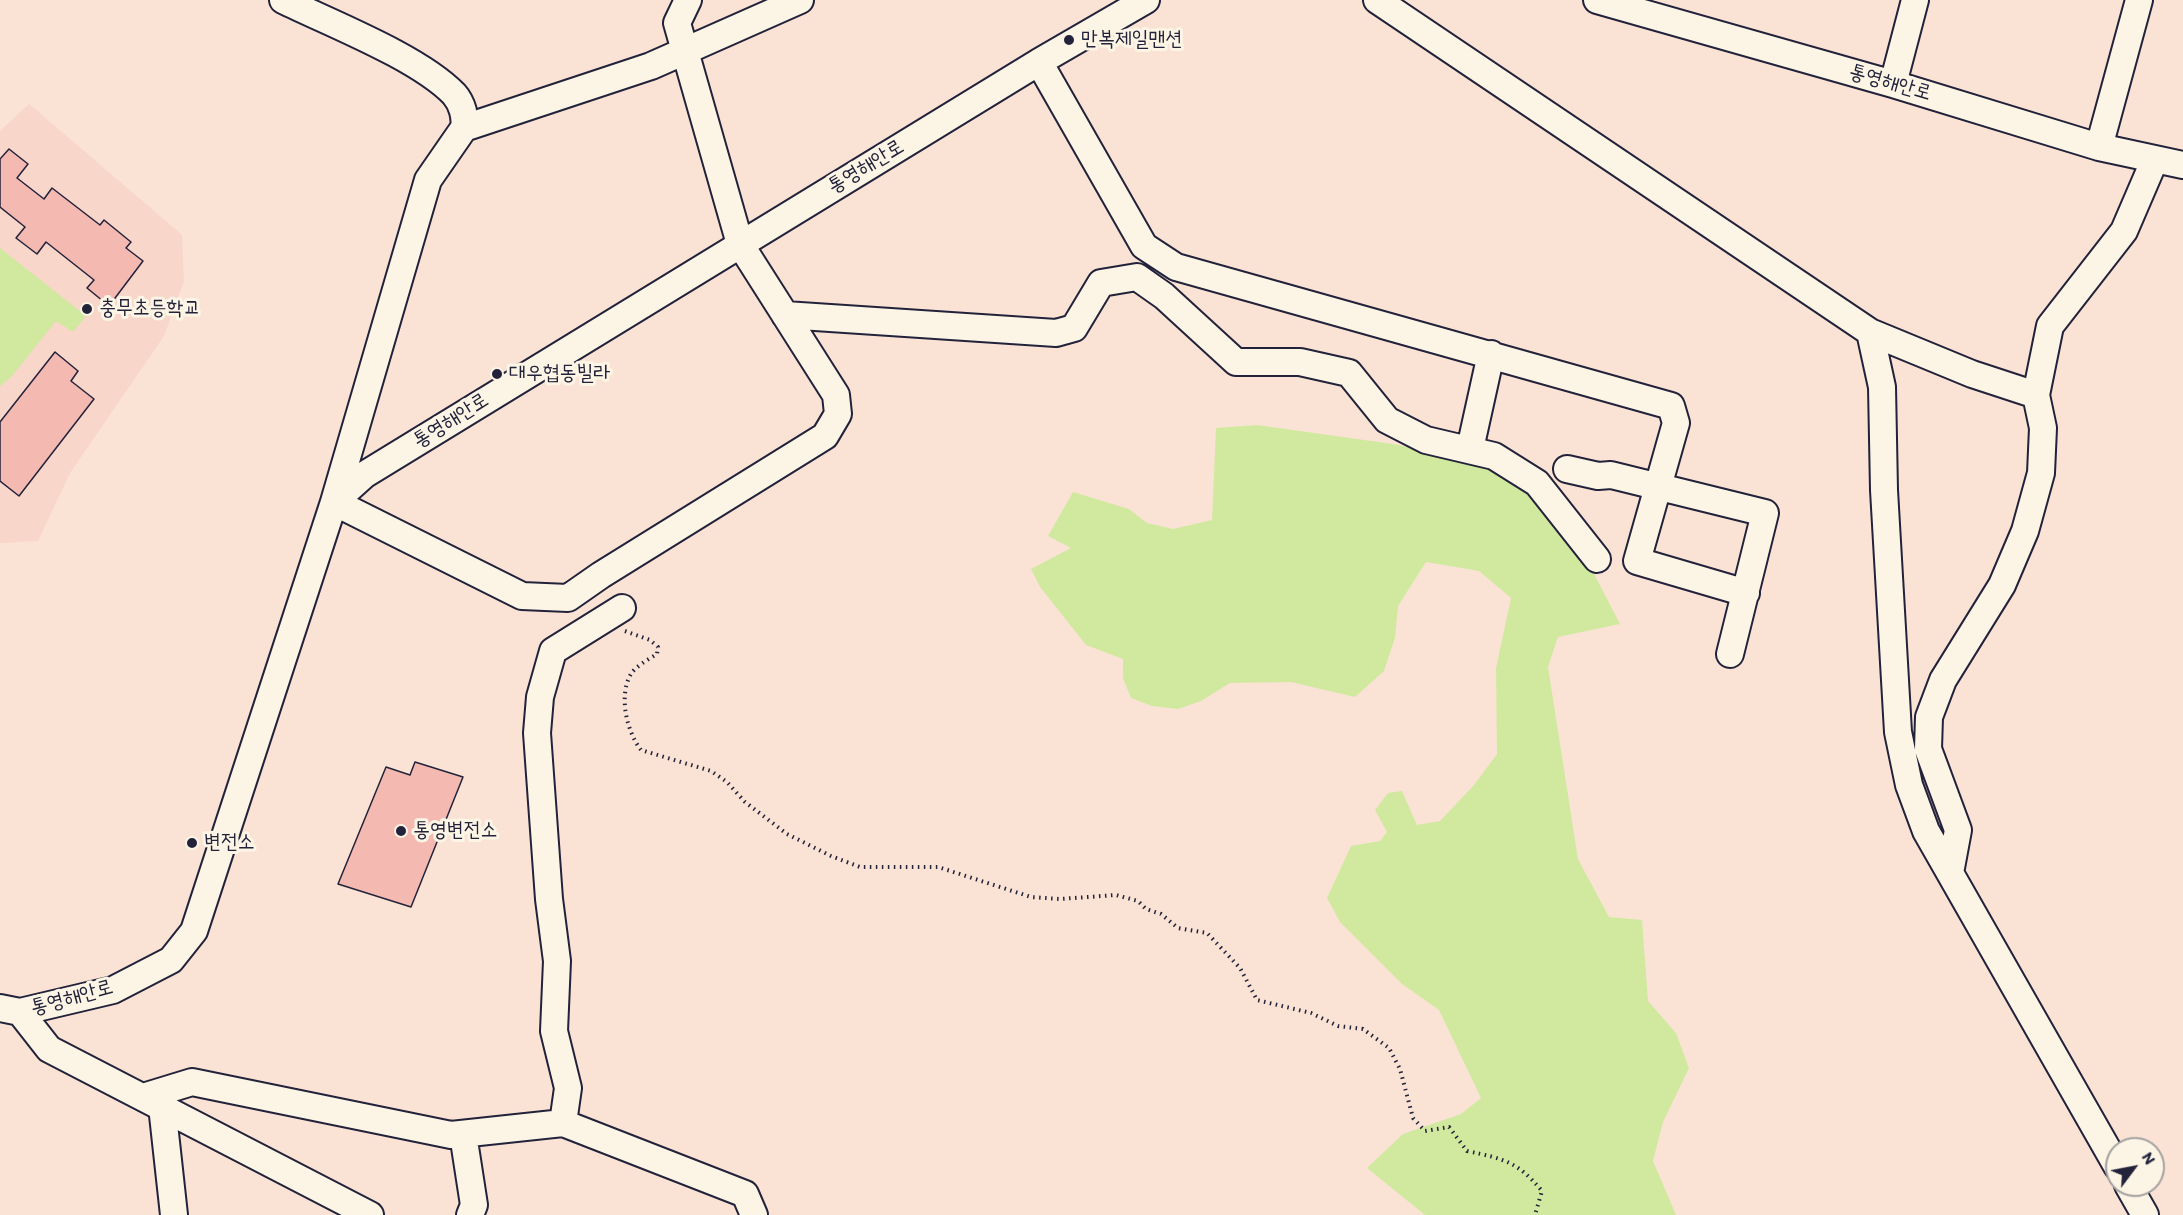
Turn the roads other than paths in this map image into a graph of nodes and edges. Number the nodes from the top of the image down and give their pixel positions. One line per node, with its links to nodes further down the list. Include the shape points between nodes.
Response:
1 (283, 0): 13 (street, via 421,68 455,96 466,119)
2 (688, 0): 10 (street, via 677,23)
3 (800, 0): 10 (street)
4 (1146, 0): 11 (street, 통영해안로)
5 (1377, 0): 19 (street)
6 (1597, 0): 9 (street, 통영해안로)
7 (1916, 0): 12 (street)
8 (2139, 0): 14 (street)
9 (1672, 10): 12 (street, 통영해안로)
10 (685, 51): 13 (street); 17 (street)
11 (1039, 62): 17 (street, 통영해안로); 20 (street, via 1144,246 1176,267)
12 (1893, 84): 14 (street, 통영해안로)
13 (464, 128): 25 (street, via 428,180)
14 (2098, 147): 15 (street, 통영해안로)
15 (2155, 159): 16 (street, 통영해안로); 21 (street, via 2124,231 2050,326)
16 (2183, 165)
17 (740, 244): 18 (street); 25 (street, 통영해안로, via 364,475)
18 (785, 315): 22 (street, via 1056,333 1074,328 1101,283 1137,277 1164,296 1236,362 1300,362 1349,373 1387,420 1426,440); 25 (street, via 836,395 838,414 825,436 568,598 522,596)
19 (1870, 332): 21 (street, via 1972,374); 30 (street, via 1882,387 1898,732 1909,785 1926,831)
20 (1491, 354): 22 (street); 24 (street, via 1671,406 1676,423)
21 (2036, 395): 30 (street, via 2043,428 2041,473 2025,531 2002,585 1943,680 1929,717 1928,749 1958,830)
22 (1470, 449): 26 (street, via 1494,456 1537,483)
23 (1567, 469): 24 (street)
24 (1658, 487): 27 (street, via 1637,561); 27 (street, via 1766,513)
25 (334, 502): 31 (street, 통영해안로, via 194,931 171,960 113,990)
26 (1597, 559)
27 (1746, 592): 29 (street)
28 (612, 614): 33 (street, via 553,651 540,697 537,733 557,961 554,1031 568,1088)
29 (1730, 654)
30 (1950, 873): 35 (street)
31 (10, 1010): 32 (street, via 48,1049)
32 (152, 1101): 34 (street, via 192,1082 451,1135); 37 (street); 38 (street)
33 (563, 1123): 34 (street); 40 (street, via 745,1194)
34 (463, 1134): 39 (street, via 472,1176 474,1205)
35 (2105, 1145)
36 (2135, 1197): 41 (street)
37 (174, 1215)
38 (370, 1215)
39 (470, 1215)
40 (754, 1215)
41 (2145, 1215)

